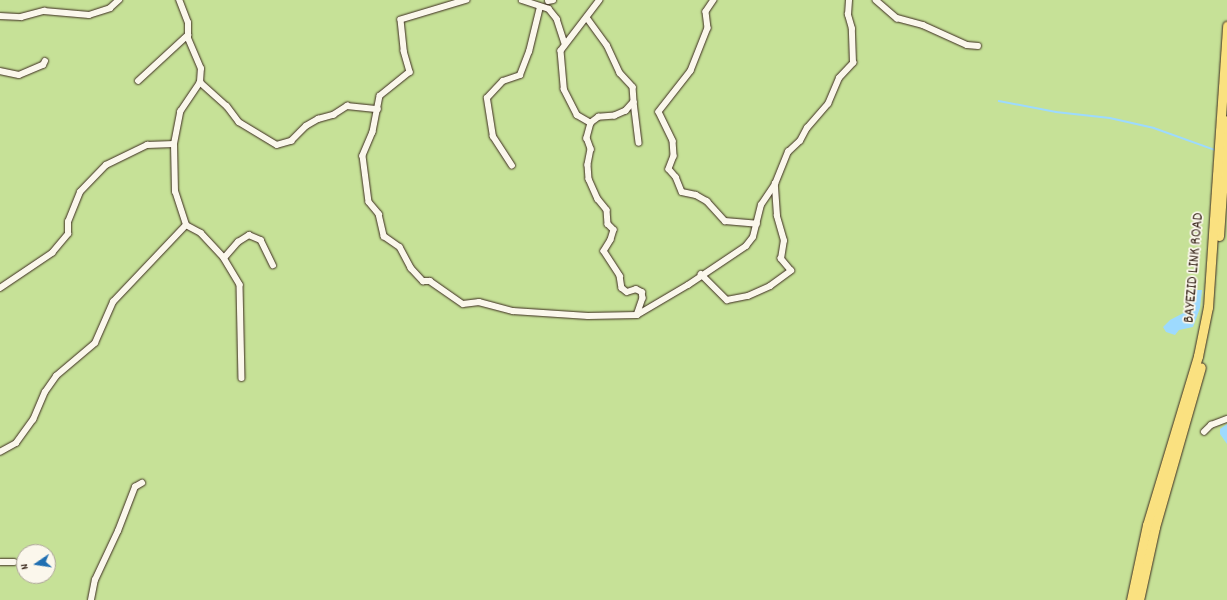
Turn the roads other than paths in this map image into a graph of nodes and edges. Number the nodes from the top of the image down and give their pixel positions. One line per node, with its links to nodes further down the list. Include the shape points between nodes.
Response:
1 (119, 0): 10 (street, via 110,8 89,15 44,11 21,17)
2 (179, 0): 13 (street, via 188,23)
3 (468, 0): 21 (street, via 401,20 404,52 410,72 380,96)
4 (522, 0): 9 (street)
5 (600, 0): 11 (street)
6 (714, 0): 29 (street, via 706,12 708,28 691,71 659,112 673,141 674,156 669,169 676,177 682,192 707,201 725,221)
7 (849, 0): 28 (street, via 848,15 852,29 854,63 839,78 828,104 807,128 800,141 788,152)
8 (876, 0): 15 (street, via 897,18 923,25 967,45)
9 (540, 7): 14 (street, via 549,9 557,19); 27 (street, via 529,52 520,75 503,81 487,98 493,137)
10 (0, 16)
11 (588, 18): 14 (street); 20 (street, via 607,45 620,73 634,87)
12 (1227, 26): 26 (main road, BAYEZID LINK ROAD)
13 (188, 35): 18 (street); 19 (street, via 201,69)
14 (565, 43): 23 (street, via 561,51 564,89 577,115)
15 (978, 46)
16 (45, 61): 17 (street, via 43,65 19,75)
17 (0, 71)
18 (138, 81)
19 (200, 82): 21 (street, via 227,106 239,122 277,146 291,141 306,126 318,119 333,115 347,106); 25 (street, via 180,112)
20 (634, 102): 23 (street, via 626,111 615,116 599,117); 24 (street)
21 (378, 109): 35 (street, via 373,132 363,156 369,202 379,214 384,236 400,247 411,268 423,282 430,281 464,304 479,302 513,312 588,316)
22 (1227, 120): 26 (main road, BAYEZID LINK ROAD)
23 (590, 123): 35 (street, via 587,138 592,149 588,165 590,179 598,199 607,210 608,224 614,230 612,240 604,251 620,276 622,288 627,292 636,289 642,292 643,298)
24 (639, 142)
25 (174, 144): 30 (street, via 175,192); 34 (street, via 147,145 106,165 80,192 68,222 68,234 52,253)
26 (1221, 146): 41 (main road, BAYEZID LINK ROAD, via 1214,308 1204,357)
27 (512, 166)
28 (775, 184): 29 (street, via 761,206); 33 (street, via 777,216 784,241 781,259 791,271 770,286 748,296 727,300)
29 (758, 224): 33 (street, via 746,246)
30 (186, 225): 31 (street, via 201,233); 39 (street, via 113,302 95,343 56,376 45,392 34,420 16,443)
31 (224, 258): 32 (street, via 238,242 249,235 261,240); 36 (street, via 240,285)
32 (273, 265)
33 (701, 274): 35 (street, via 688,286)
34 (0, 288)
35 (637, 315)
36 (242, 378)
37 (1227, 419): 38 (street, via 1211,424)
38 (1204, 432)
39 (0, 452)
40 (142, 483): 44 (street, via 135,487 95,580)
41 (1145, 551): 45 (main road, BAYEZID LINK ROAD); 46 (main road, BAYEZID LINK ROAD)
42 (0, 562): 43 (street)
43 (14, 562)
44 (91, 600)
45 (1130, 600)
46 (1139, 600)

